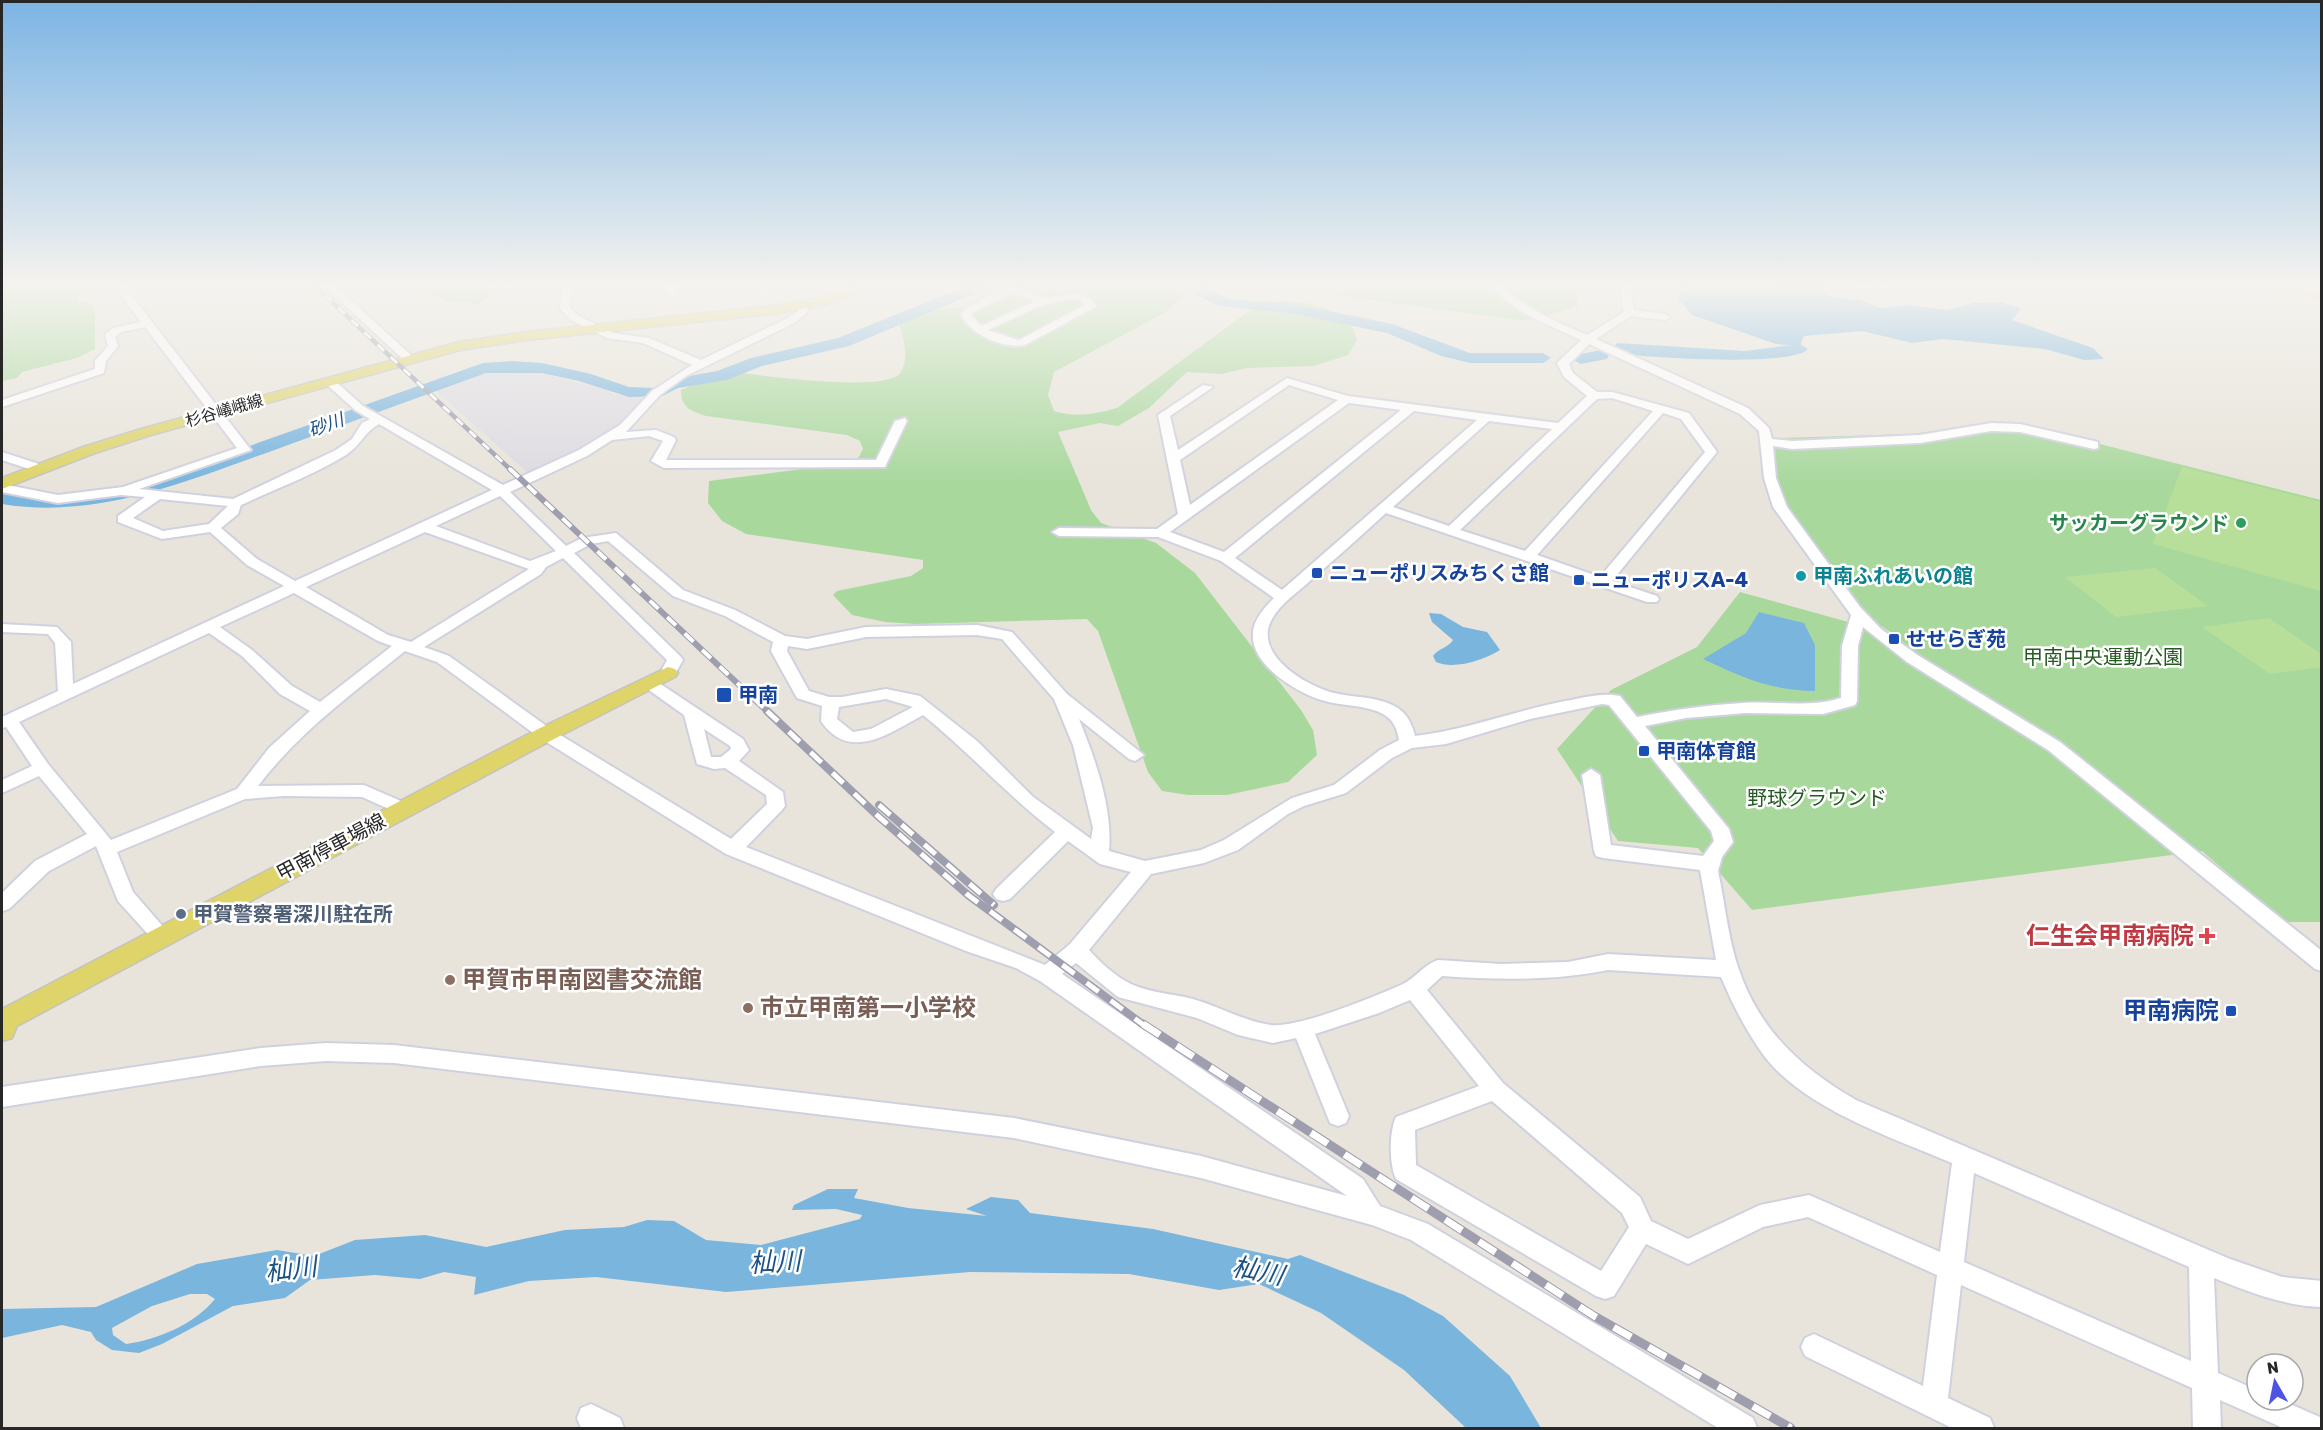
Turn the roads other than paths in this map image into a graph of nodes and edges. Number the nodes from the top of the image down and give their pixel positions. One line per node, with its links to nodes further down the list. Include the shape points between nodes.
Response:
1 (110, 350): 15 (street, via 101,361 100,371)
2 (170, 350): 18 (street)
3 (400, 350): 9 (street)
4 (450, 350): 9 (main road, 杉谷嶬峨線)
5 (667, 350): 10 (street)
6 (730, 350): 10 (street)
7 (1577, 350): 13 (street, via 1563,363 1568,375)
8 (1609, 350): 24 (street, via 1744,411 1765,431)
9 (410, 359): 11 (main road, 杉谷嶬峨線)
10 (700, 364): 23 (street, via 656,393)
11 (329, 381): 18 (main road, 杉谷嶬峨線); 19 (street)
12 (1207, 387): 28 (street, via 1164,415)
13 (1594, 396): 17 (street, via 1612,395); 22 (street)
14 (1347, 399): 16 (street); 28 (street, via 1287,381); 36 (street)
15 (2, 404)
16 (1412, 407): 20 (street); 44 (street)
17 (1661, 409): 43 (street); 46 (street, via 1685,416 1711,452)
18 (216, 412): 29 (main road, 杉谷嶬峨線, via 89,450); 32 (street, via 244,450)
19 (370, 414): 31 (street); 34 (street, via 357,441 340,453)
20 (1487, 417): 22 (street); 35 (street)
21 (901, 421): 23 (street, via 881,464 664,464 657,461 670,440 663,434 642,431)
22 (1560, 427): 41 (street)
23 (612, 436): 31 (street)
24 (1768, 442): 25 (street, via 1792,445 1920,439 1991,427 2020,428); 50 (street, via 1770,478 1780,507)
25 (2094, 445)
26 (2, 456): 29 (street)
27 (194, 456): 32 (street)
28 (1174, 458): 36 (street)
29 (41, 469): 30 (main road, 杉谷嶬峨線)
30 (2, 486): 32 (street, via 58,499)
31 (501, 490): 38 (street); 42 (street)
32 (121, 491): 33 (street)
33 (158, 494): 34 (street); 37 (street, via 123,519 162,535)
34 (235, 503): 37 (street, via 233,511)
35 (1383, 508): 41 (street); 48 (street)
36 (1185, 514): 40 (street)
37 (213, 528): 47 (street, via 252,562)
38 (425, 528): 45 (street, via 529,565); 47 (street)
39 (1059, 532): 40 (street)
40 (1160, 532): 44 (street)
41 (1450, 532): 43 (street)
42 (565, 552): 45 (street); 53 (street, via 587,541 611,536 678,593 730,613); 55 (street, via 675,660)
43 (1528, 557): 46 (street)
44 (1226, 558): 48 (street)
45 (540, 564): 54 (street, via 536,572)
46 (1603, 582): 49 (street)
47 (297, 587): 52 (street); 54 (street, via 384,638)
48 (1283, 597): 68 (street, via 1267,614 1259,640 1281,672 1320,693 1381,706 1397,715)
49 (1652, 599)
50 (1859, 614): 64 (street, via 1850,646 1849,701 1823,709 1745,708); 86 (street, via 1913,659 2054,746)
51 (2, 628): 57 (street, via 52,630 63,642)
52 (212, 628): 57 (street); 61 (street, via 247,652 286,690)
53 (781, 640): 58 (street, via 807,644 866,632 977,630 1007,635); 59 (street, via 779,651 803,694)
54 (409, 645): 61 (street); 66 (street, via 443,659)
55 (668, 673): 56 (main road, 甲南停車場線)
56 (648, 683): 62 (street); 66 (main road, 甲南停車場線)
57 (66, 694): 63 (street)
58 (1061, 697): 69 (street); 79 (street, via 1081,745 1102,828)
59 (831, 702): 60 (street, via 886,694 902,696); 60 (street, via 829,721 850,738 874,734)
60 (924, 708): 76 (street, via 971,745 1026,800)
61 (321, 710): 74 (street, via 275,752)
62 (692, 715): 65 (street); 67 (street)
63 (5, 722): 71 (street)
64 (1633, 723): 68 (street, via 1614,700 1602,699 1528,714 1446,738); 80 (street, via 1720,829 1724,842)
65 (718, 731): 67 (street, via 711,730); 70 (street, via 737,743 740,750)
66 (546, 734): 75 (main road, 甲南停車場線); 78 (street)
67 (696, 740): 70 (street, via 703,760)
68 (1408, 743): 81 (street, via 1386,754 1340,789 1282,810 1231,845 1204,856)
69 (1135, 755)
70 (728, 762): 78 (street, via 774,792 776,806)
71 (42, 768): 73 (street); 77 (street)
72 (1591, 775): 80 (street, via 1603,850)
73 (2, 787)
74 (243, 793): 75 (street, via 364,791); 77 (street)
75 (404, 809): 84 (main road, 甲南停車場線)
76 (1067, 831): 79 (street); 82 (street)
77 (103, 843): 83 (street, via 42,866); 84 (street, via 125,896)
78 (733, 849): 88 (street, via 1023,962)
79 (1099, 853): 81 (street, via 1107,859)
80 (1711, 864): 87 (street, via 1709,871)
81 (1145, 868): 85 (street)
82 (1003, 894)
83 (2, 904)
84 (162, 937): 90 (main road, 甲南停車場線)
85 (1077, 950): 88 (street); 91 (street, via 1125,991 1273,1034)
86 (2322, 963)
87 (1728, 969): 89 (street, via 1608,962 1568,970 1512,972 1438,968); 95 (street, via 1743,1004 1774,1052 1812,1087)
88 (1047, 975): 96 (street, via 1355,1186)
89 (1414, 989): 91 (street, via 1372,1007); 92 (street)
90 (3, 1024)
91 (1302, 1028): 94 (street)
92 (1495, 1090): 97 (street, via 1631,1205); 97 (street, via 1404,1124 1404,1171 1605,1287)
93 (2, 1097): 96 (street, via 261,1057 326,1052 394,1054 1014,1128 1201,1167)
94 (1338, 1116)
95 (1964, 1158): 98 (street); 99 (street)
96 (1372, 1214): 104 (street, via 1419,1232)
97 (1642, 1229): 99 (street, via 1688,1252 1760,1216 1809,1206)
98 (2201, 1260): 100 (street, via 2277,1288 2313,1296); 102 (street)
99 (1952, 1269): 102 (street); 103 (street)
100 (2322, 1294)
101 (1814, 1347): 103 (street)
102 (2205, 1380): 106 (street); 107 (street)
103 (1934, 1406): 105 (street)
104 (1743, 1428)
105 (1980, 1428)
106 (2207, 1428)
107 (2313, 1428)

